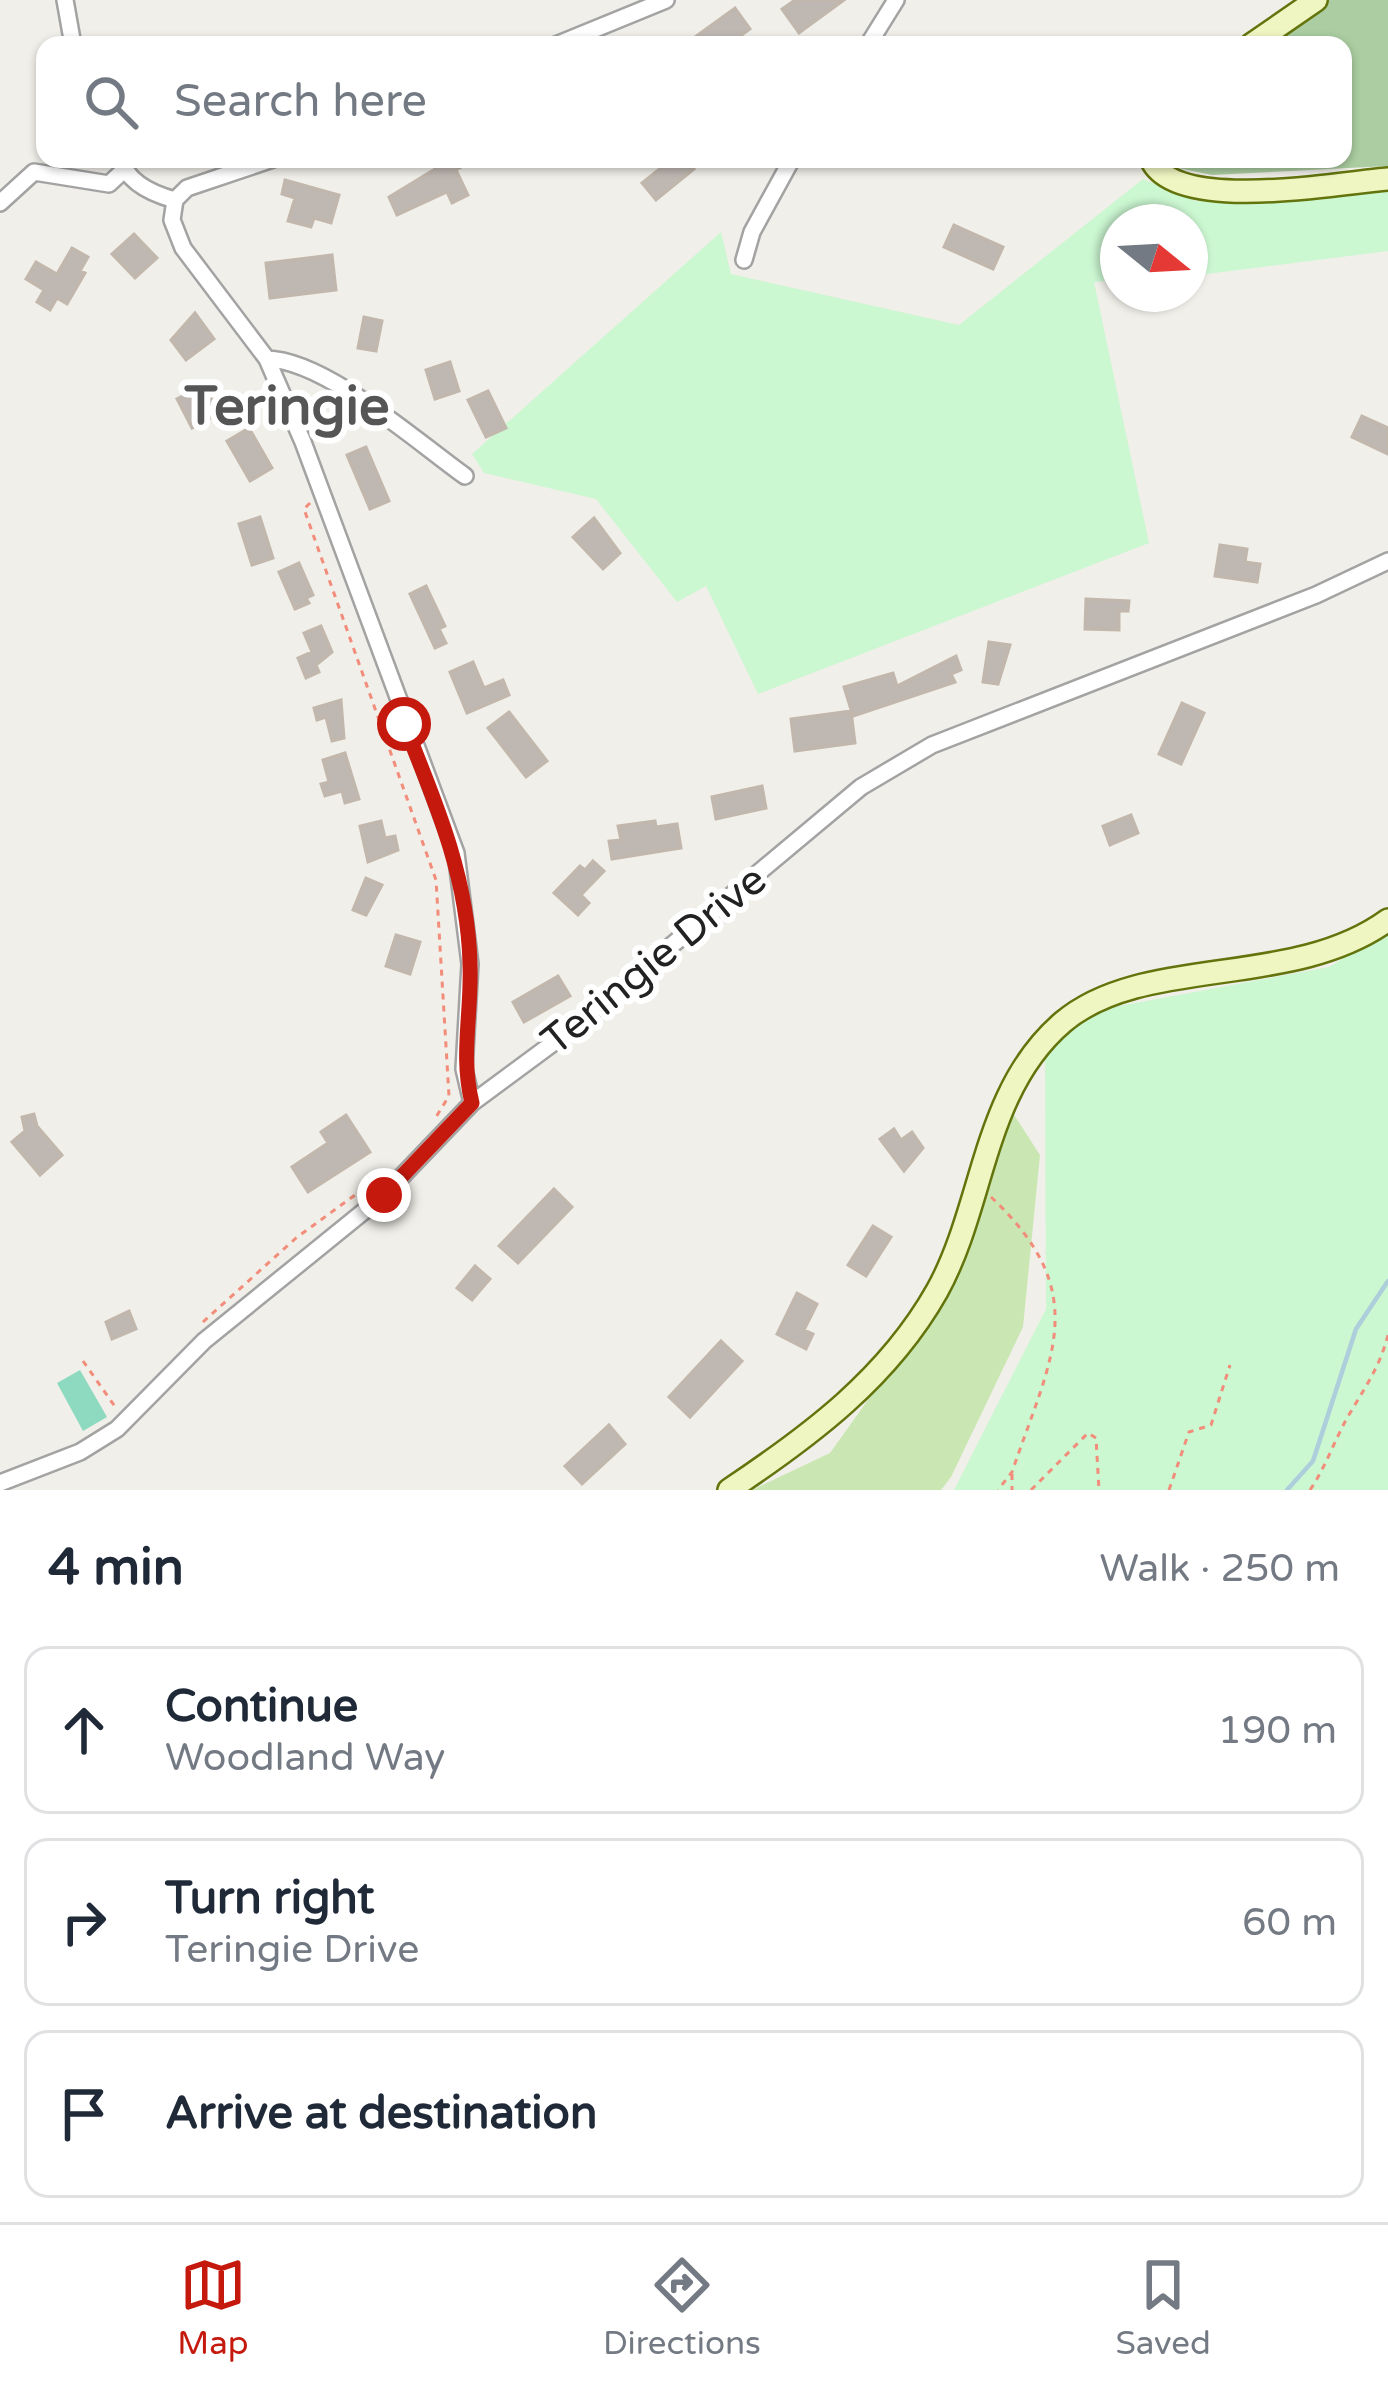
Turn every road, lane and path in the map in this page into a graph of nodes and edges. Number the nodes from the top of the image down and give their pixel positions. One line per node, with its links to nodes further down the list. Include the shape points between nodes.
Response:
1 (64, 0): 5 (street)
2 (666, 0): 6 (street)
3 (896, 0): 7 (street)
4 (1316, 0): 8 (main road)
5 (71, 36)
6 (578, 36)
7 (874, 36)
8 (1264, 36)
9 (121, 168): 16 (street, via 109,184 34,172)
10 (126, 168): 15 (street, via 152,193)
11 (246, 168): 15 (street, via 187,188)
12 (787, 168): 17 (street)
13 (1158, 168): 14 (main road, via 1169,181 1212,190)
14 (1388, 178)
15 (176, 200): 18 (street, via 172,220 184,248)
16 (0, 203)
17 (744, 260)
18 (267, 359): 19 (street, via 289,359); 20 (street)
19 (465, 476)
20 (322, 492): 23 (street, via 456,853 470,964 464,1069); 24 (path, via 304,509 436,880 449,1096)
21 (1388, 561): 23 (street, Teringie Drive, via 932,745 861,787)
22 (1388, 920): 26 (main road, via 1323,955 1136,989 1063,1022 992,1129)
23 (472, 1103): 31 (street, Teringie Drive, via 384,1195 204,1341)
24 (432, 1124)
25 (382, 1174): 27 (path)
26 (976, 1184): 32 (path, via 1029,1237 1056,1297 1052,1351); 34 (main road, via 937,1292 878,1372 815,1433)
27 (199, 1326)
28 (1388, 1335): 40 (path, via 1369,1387)
29 (83, 1361): 31 (path, via 113,1407)
30 (1230, 1365): 39 (path, via 1211,1425 1189,1432)
31 (132, 1414): 33 (street, Teringie Drive, via 80,1452)
32 (1012, 1472): 35 (path); 36 (path)
33 (0, 1483)
34 (729, 1490)
35 (998, 1490)
36 (1012, 1490)
37 (1031, 1490): 38 (path, via 1088,1433 1099,1451)
38 (1099, 1490)
39 (1169, 1490)
40 (1310, 1490)

